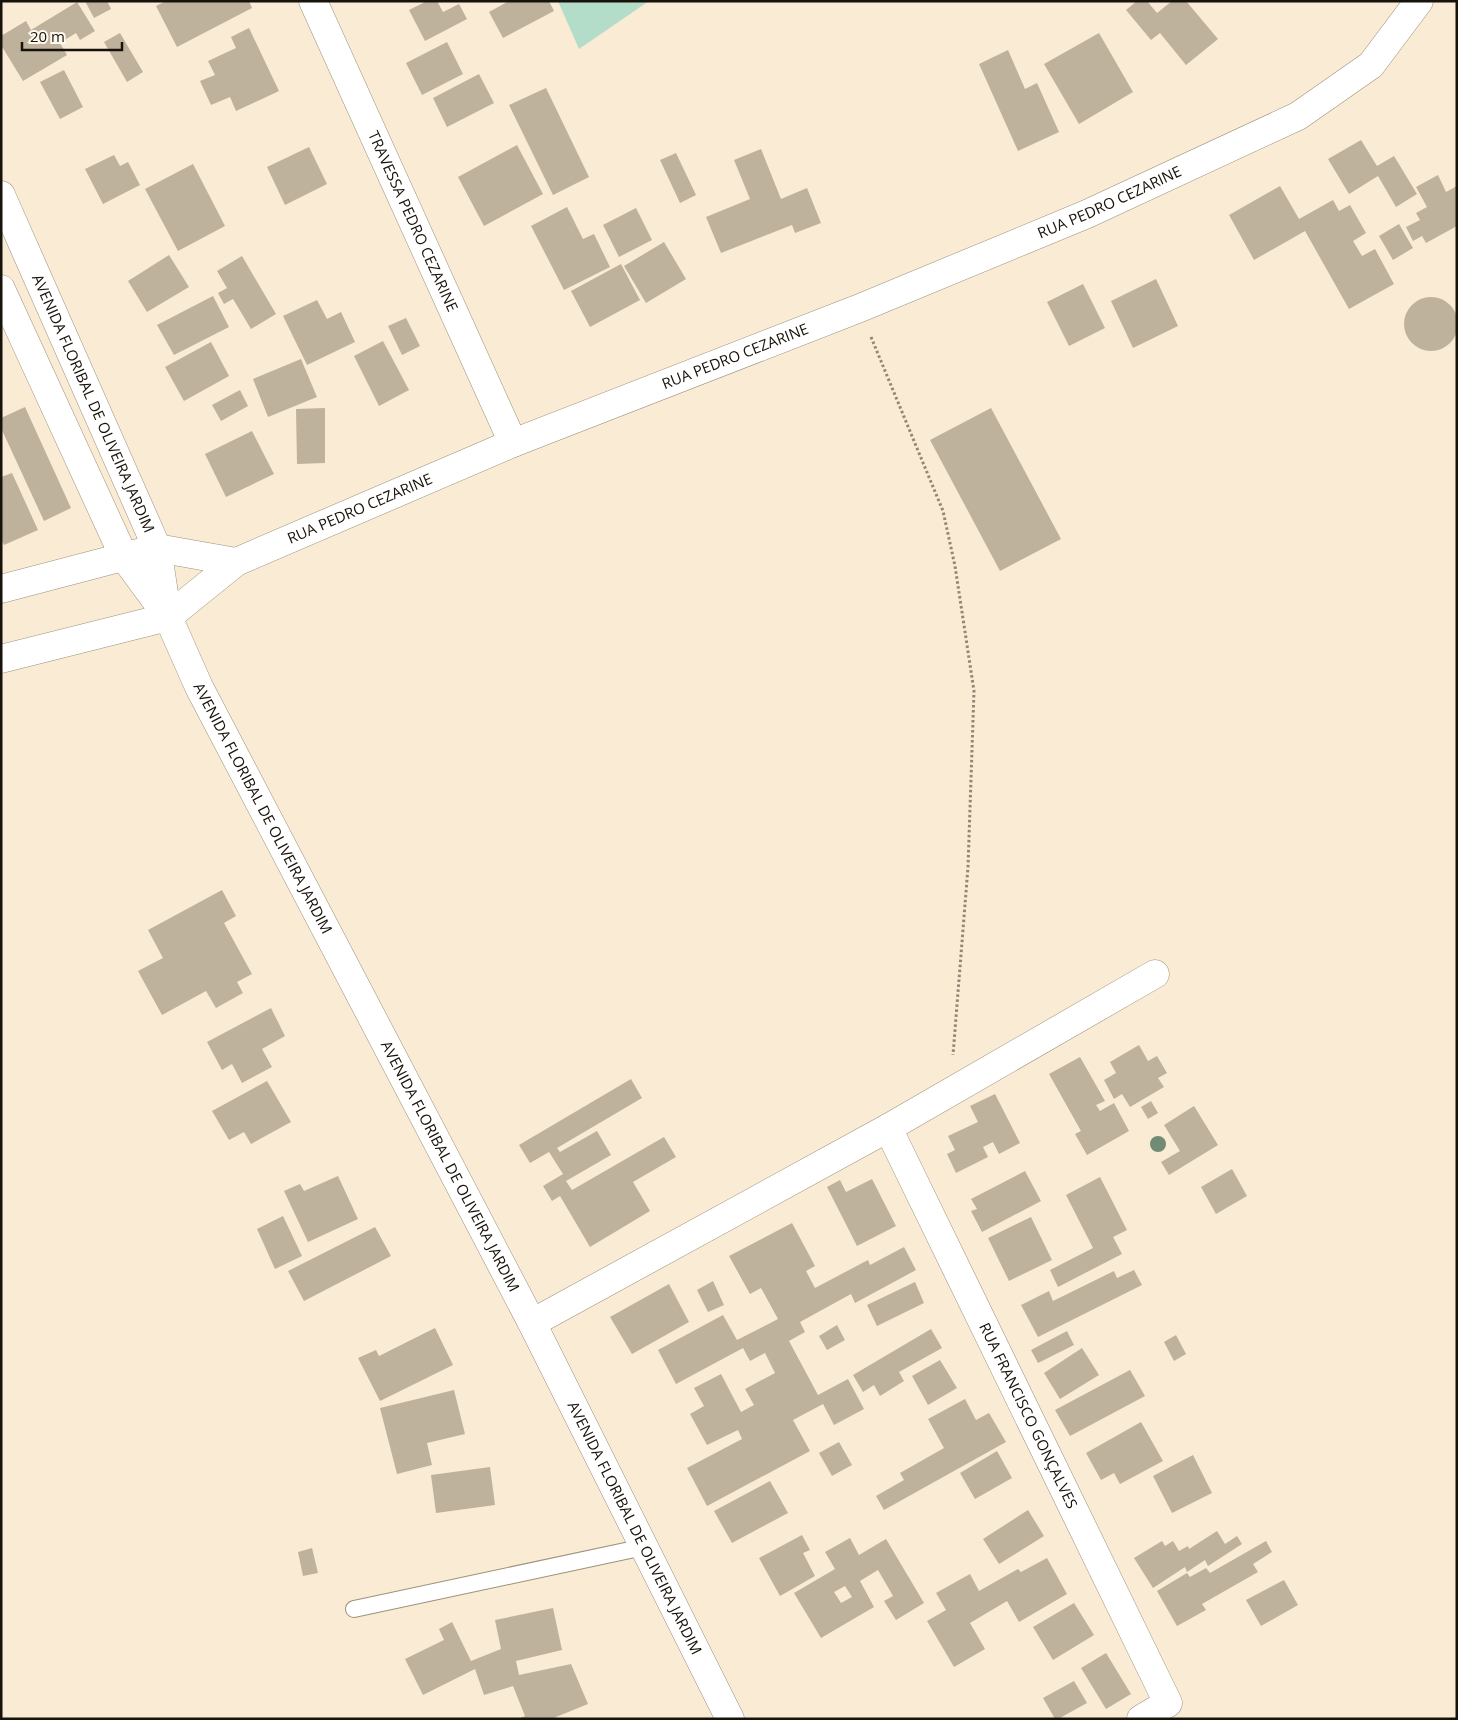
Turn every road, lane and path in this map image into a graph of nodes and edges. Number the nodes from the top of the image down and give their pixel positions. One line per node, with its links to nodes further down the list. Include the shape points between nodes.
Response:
1 (313, 1): 6 (street, TRAVESSA PEDRO CEZARINE)
2 (1419, 1): 5 (street, RUA PEDRO CEZARINE, via 1372,65 1298,116 1087,214)
3 (1, 195): 7 (street, AVENIDA FLORIBAL DE OLIVEIRA JARDIM)
4 (1, 290): 8 (street, AVENIDA FLORIBAL DE OLIVEIRA JARDIM)
5 (860, 308): 6 (street, RUA PEDRO CEZARINE); 14 (path, via 943,511 974,691 968,868 953,1055)
6 (514, 443): 9 (street, RUA PEDRO CEZARINE)
7 (157, 548): 8 (street); 9 (street); 11 (street, AVENIDA FLORIBAL DE OLIVEIRA JARDIM)
8 (124, 557): 10 (street); 11 (street, AVENIDA FLORIBAL DE OLIVEIRA JARDIM)
9 (236, 562): 11 (street, RUA PEDRO CEZARINE)
10 (1, 588)
11 (168, 617): 12 (street); 16 (street, AVENIDA FLORIBAL DE OLIVEIRA JARDIM, via 199,687)
12 (1, 659)
13 (1155, 974): 14 (street)
14 (963, 1084): 15 (street)
15 (888, 1128): 16 (street); 20 (street, RUA FRANCISCO GONÇALVES, via 1168,1703)
16 (532, 1323): 17 (street, AVENIDA FLORIBAL DE OLIVEIRA JARDIM)
17 (644, 1547): 18 (lane); 19 (street, AVENIDA FLORIBAL DE OLIVEIRA JARDIM)
18 (354, 1609)
19 (730, 1719)
20 (1142, 1719)

